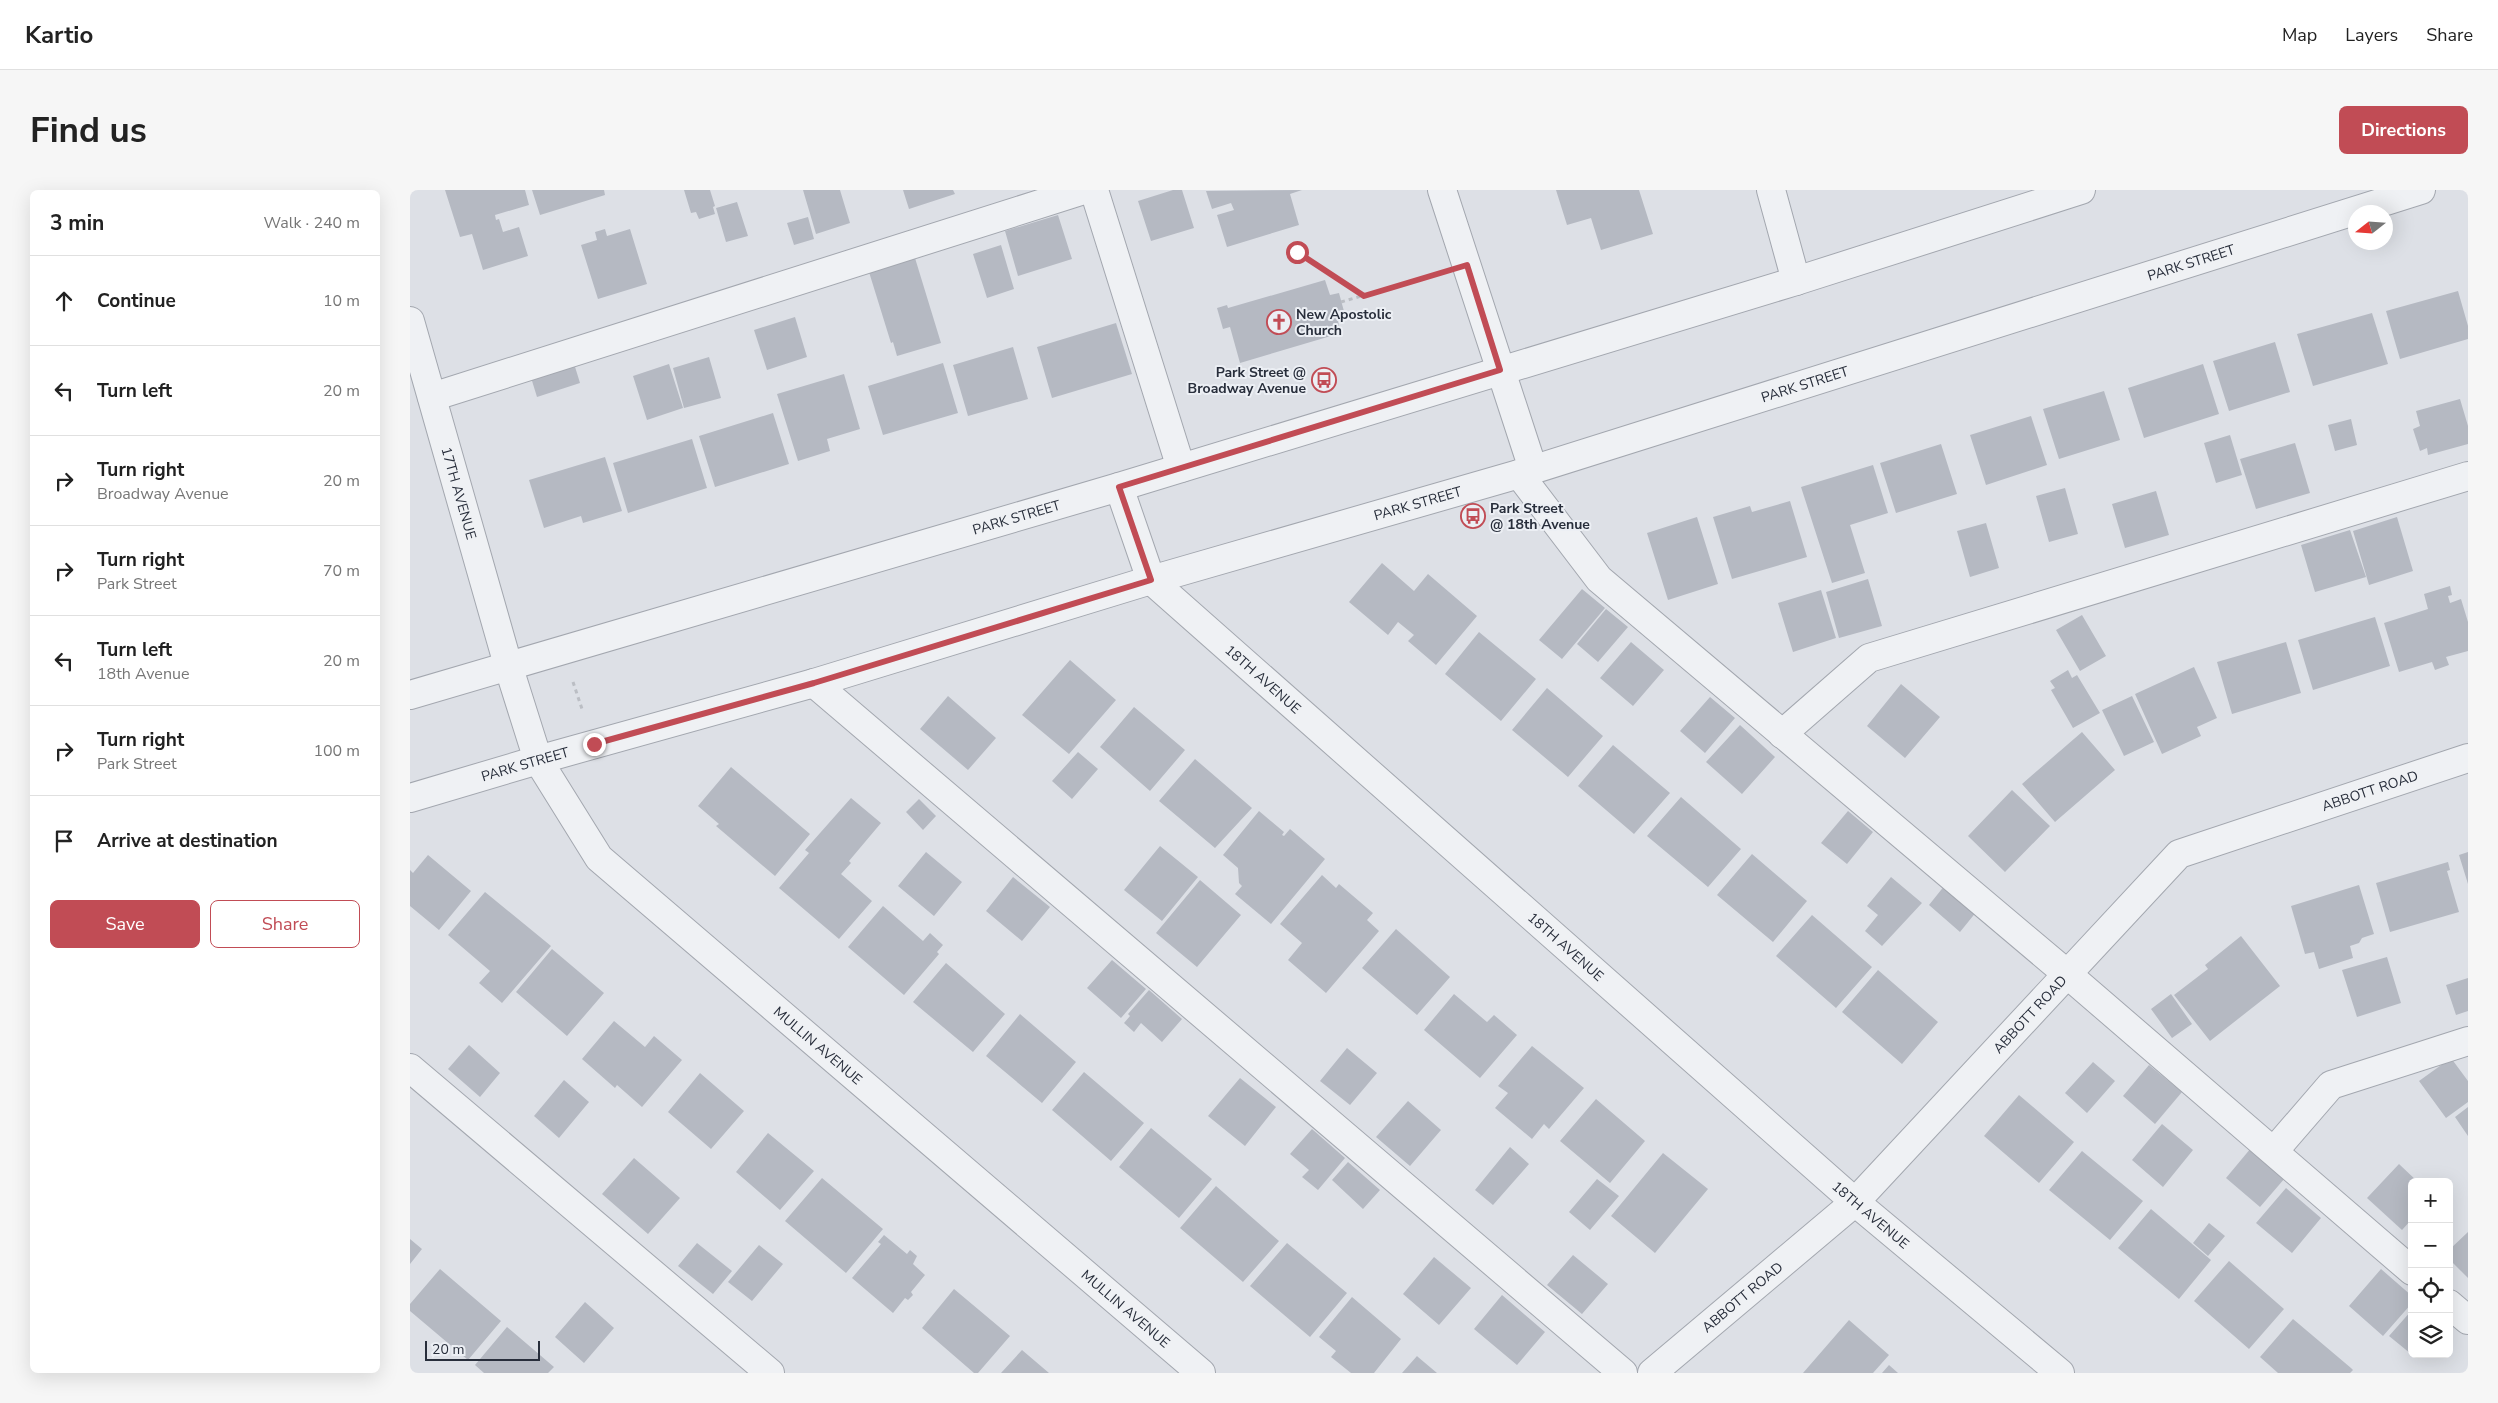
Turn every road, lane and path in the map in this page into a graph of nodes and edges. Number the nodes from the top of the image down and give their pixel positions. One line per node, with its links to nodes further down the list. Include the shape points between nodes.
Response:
1 (1084, 190): 14 (street)
2 (1094, 190): 15 (street)
3 (1442, 190): 8 (street)
4 (1771, 190): 9 (street)
5 (2081, 190): 9 (street, PARK STREET)
6 (2421, 190): 16 (street, PARK STREET)
7 (1297, 252): 10 (path)
8 (1467, 265): 10 (path); 13 (street)
9 (1796, 280): 13 (street, PARK STREET)
10 (1364, 296): 11 (path)
11 (1341, 302)
12 (410, 321): 14 (street, 17TH AVENUE)
13 (1500, 370): 15 (street, PARK STREET); 16 (street)
14 (432, 397): 20 (street, 17TH AVENUE)
15 (1181, 468): 18 (street, PARK STREET)
16 (1526, 472): 19 (street, PARK STREET); 25 (street, via 1599,579)
17 (2468, 476): 25 (street, via 1869,658)
18 (1119, 487): 19 (street, 18TH AVENUE); 20 (street, PARK STREET)
19 (1151, 580): 22 (street, PARK STREET); 33 (street, 18TH AVENUE)
20 (508, 666): 23 (street, PARK STREET); 27 (street, MULLIN AVENUE)
21 (572, 680): 24 (path)
22 (814, 683): 27 (street, PARK STREET); 39 (street)
23 (410, 695)
24 (585, 720)
25 (1782, 734): 29 (street)
26 (2468, 758): 29 (street, ABBOTT ROAD, via 2179,854)
27 (538, 760): 28 (street, PARK STREET); 38 (street, MULLIN AVENUE, via 599,858)
28 (410, 798)
29 (2066, 973): 32 (street); 33 (street, ABBOTT ROAD)
30 (2468, 1041): 32 (street, via 2331,1085)
31 (410, 1068): 37 (street)
32 (2274, 1151): 34 (street)
33 (1855, 1202): 40 (street, ABBOTT ROAD); 41 (street, 18TH AVENUE)
34 (2409, 1268)
35 (2453, 1307): 36 (street)
36 (2468, 1320)
37 (770, 1373)
38 (1201, 1373)
39 (1623, 1373)
40 (1652, 1373)
41 (2060, 1373)

